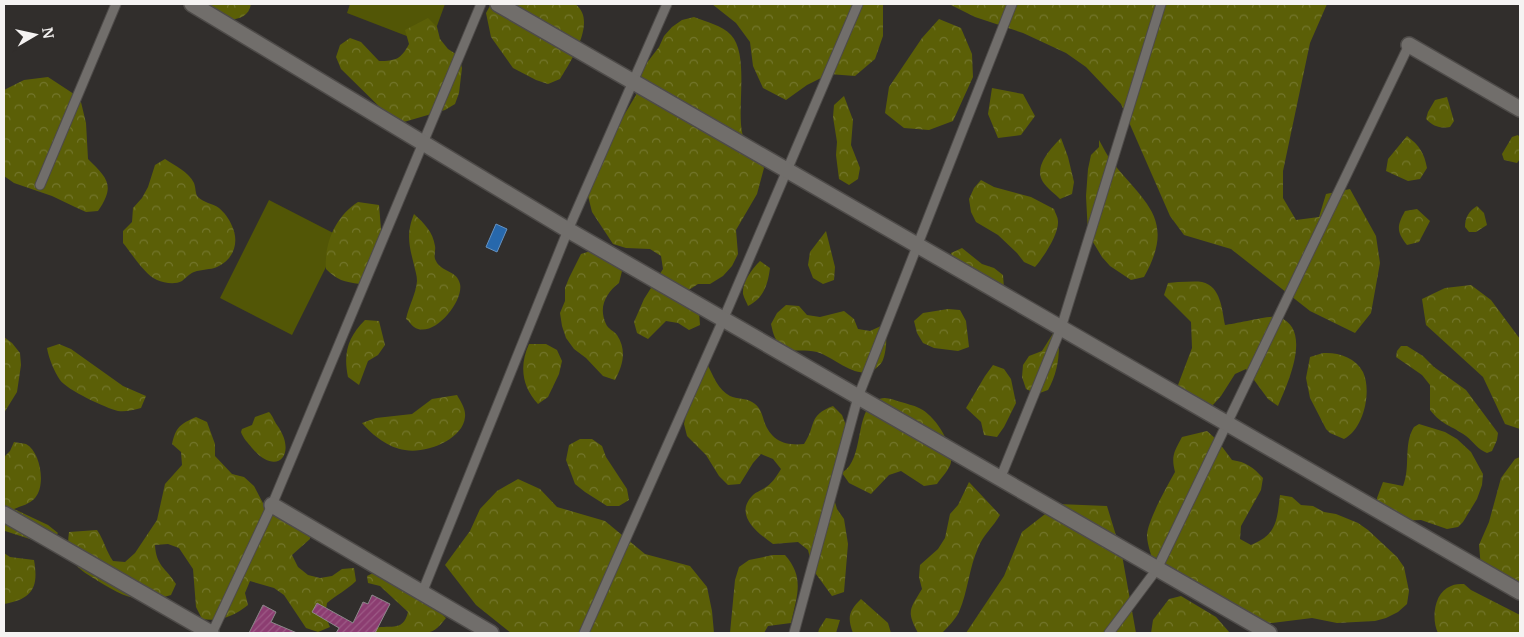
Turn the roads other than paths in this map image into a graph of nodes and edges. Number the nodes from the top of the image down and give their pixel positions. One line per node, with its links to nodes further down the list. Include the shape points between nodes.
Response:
1 (116, 4): 14 (lane)
2 (192, 4): 12 (street)
3 (480, 4): 12 (lane)
4 (498, 4): 10 (street)
5 (668, 4): 10 (lane)
6 (858, 4): 13 (lane)
7 (1012, 4): 16 (lane)
8 (1161, 4): 18 (lane)
9 (1409, 45): 11 (street); 20 (lane)
10 (633, 81): 13 (street); 15 (lane)
11 (1520, 109)
12 (422, 142): 15 (street); 22 (lane)
13 (787, 170): 16 (street); 17 (lane)
14 (40, 185)
15 (568, 230): 17 (street); 26 (lane)
16 (917, 245): 18 (street); 19 (lane)
17 (724, 320): 19 (street); 29 (lane)
18 (1062, 328): 20 (street); 21 (lane)
19 (858, 397): 21 (street); 30 (lane)
20 (1227, 423): 24 (lane); 25 (street)
21 (1000, 479): 24 (street)
22 (272, 506): 26 (street); 27 (lane)
23 (4, 514): 27 (street)
24 (1157, 569): 31 (lane); 32 (street)
25 (1520, 592)
26 (422, 593): 28 (street)
27 (212, 633)
28 (491, 633)
29 (584, 633)
30 (794, 633)
31 (1109, 633)
32 (1268, 633)

